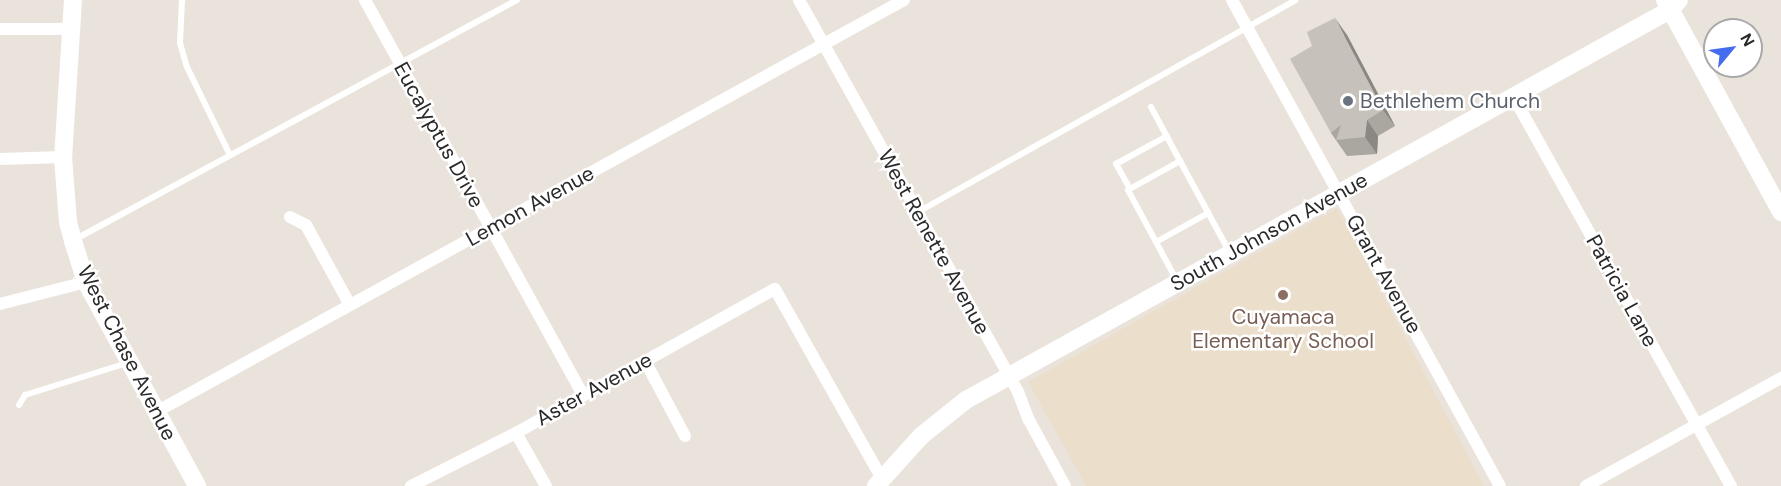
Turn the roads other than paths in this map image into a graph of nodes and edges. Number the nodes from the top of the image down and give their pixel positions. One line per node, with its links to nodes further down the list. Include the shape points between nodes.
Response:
1 (73, 0): 12 (street, West Chase Avenue)
2 (182, 0): 18 (lane, via 180,43 187,67)
3 (365, 0): 14 (street, Eucalyptus Drive)
4 (516, 0): 14 (lane)
5 (799, 0): 13 (street, West Renette Avenue)
6 (904, 0): 13 (street, Lemon Avenue)
7 (1232, 0): 10 (street, Grant Avenue)
8 (1296, 0): 10 (lane)
9 (1671, 3): 15 (street, South Johnson Avenue); 24 (street)
10 (1247, 27): 23 (street, Grant Avenue); 25 (lane)
11 (0, 29): 12 (street)
12 (71, 29): 19 (street, West Chase Avenue)
13 (824, 44): 25 (street, West Renette Avenue); 28 (street, Lemon Avenue)
14 (400, 64): 18 (lane); 28 (street, Eucalyptus Drive)
15 (1513, 96): 23 (street, South Johnson Avenue); 43 (street, Patricia Lane)
16 (1151, 107): 17 (lane)
17 (1167, 136): 21 (lane); 22 (lane, via 1116,164)
18 (230, 155): 29 (lane)
19 (63, 157): 20 (street); 29 (street, West Chase Avenue)
20 (0, 159)
21 (1180, 161): 22 (lane); 26 (lane)
22 (1130, 189): 30 (lane)
23 (1340, 193): 31 (street, South Johnson Avenue); 51 (street, Grant Avenue)
24 (1781, 212)
25 (917, 213): 38 (street, West Renette Avenue)
26 (1209, 213): 30 (lane); 31 (lane)
27 (290, 217): 35 (street, via 306,225)
28 (490, 228): 35 (street, Lemon Avenue); 40 (street, Eucalyptus Drive)
29 (73, 241): 32 (street, West Chase Avenue)
30 (1156, 242): 33 (lane)
31 (1230, 254): 33 (street, South Johnson Avenue)
32 (86, 282): 34 (street); 37 (street, West Chase Avenue)
33 (1178, 283): 38 (street, South Johnson Avenue)
34 (0, 304)
35 (350, 305): 42 (street, Lemon Avenue)
36 (645, 361): 40 (street, Aster Avenue); 45 (street); 46 (street, Aster Avenue, via 775,289)
37 (128, 363): 41 (lane, via 26,395); 42 (street, West Chase Avenue)
38 (1009, 375): 46 (street, South Johnson Avenue, via 938,420); 50 (street, West Renette Avenue)
39 (1781, 378): 43 (street)
40 (583, 395): 44 (street, Aster Avenue)
41 (19, 405)
42 (156, 412): 47 (street, West Chase Avenue)
43 (1697, 423): 52 (street); 53 (street, Patricia Lane)
44 (516, 432): 48 (street, Aster Avenue); 49 (street)
45 (685, 436)
46 (879, 482)
47 (197, 486)
48 (411, 486)
49 (546, 486)
50 (1065, 486)
51 (1500, 486)
52 (1586, 486)
53 (1731, 486)

